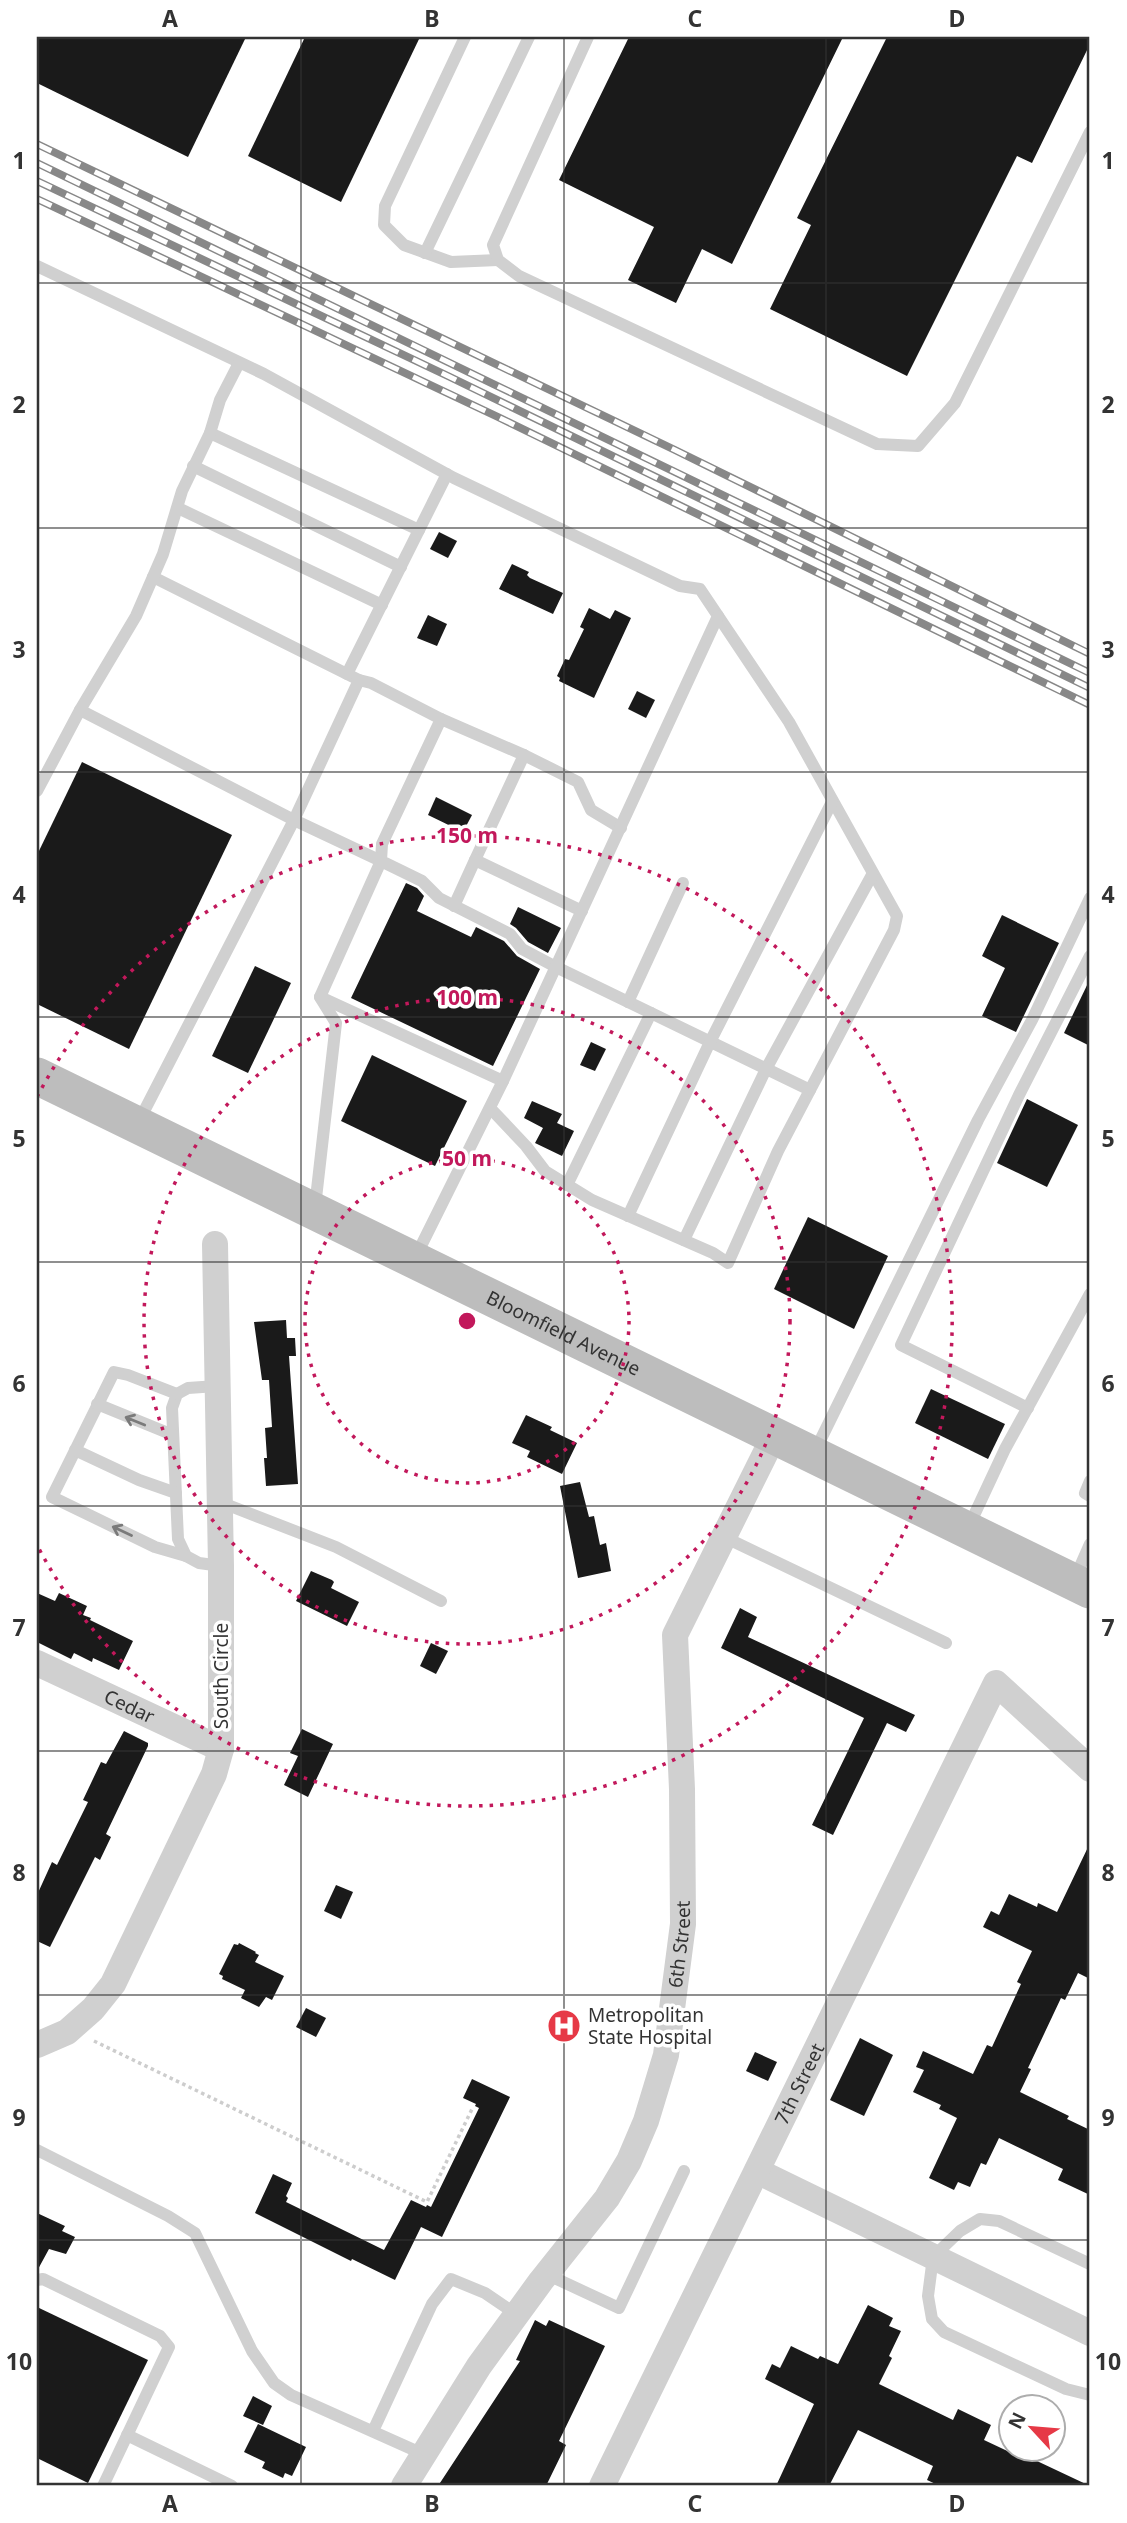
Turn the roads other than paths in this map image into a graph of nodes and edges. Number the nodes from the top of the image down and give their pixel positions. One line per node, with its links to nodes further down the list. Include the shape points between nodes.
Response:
1 (466, 37): 5 (lane, via 385,206 384,225 404,245)
2 (529, 37): 5 (lane)
3 (588, 37): 6 (lane, via 493,245)
4 (1090, 132): 6 (lane, via 955,403 918,446 877,444 519,276)
5 (425, 253): 6 (lane, via 451,262)
6 (498, 260)
7 (37, 266): 8 (lane)
8 (239, 363): 9 (lane); 11 (lane)
9 (210, 433): 10 (lane); 13 (lane)
10 (193, 466): 12 (lane); 14 (lane)
11 (447, 474): 13 (lane); 17 (lane, via 680,586 700,589)
12 (178, 508): 15 (lane); 16 (lane)
13 (419, 530): 14 (lane)
14 (401, 566): 16 (lane)
15 (153, 577): 18 (lane); 19 (lane, via 136,616)
16 (382, 605): 18 (lane)
17 (718, 616): 23 (lane, via 789,722); 25 (lane)
18 (353, 677): 20 (lane); 24 (lane)
19 (80, 710): 22 (lane); 24 (lane)
20 (442, 719): 21 (lane); 27 (lane, via 382,844)
21 (524, 755): 25 (lane, via 578,782 591,810); 26 (lane)
22 (37, 791)
23 (832, 802): 28 (lane); 38 (lane)
24 (294, 820): 27 (lane); 44 (lane)
25 (621, 828): 32 (lane)
26 (475, 860): 31 (lane); 32 (lane)
27 (382, 861): 31 (lane, via 422,880); 35 (lane)
28 (872, 875): 39 (lane); 42 (lane, via 897,916 894,930)
29 (683, 883): 36 (lane)
30 (1090, 898): 59 (lane)
31 (454, 906): 34 (lane, via 510,934 522,949)
32 (582, 911): 34 (lane)
33 (1090, 956): 55 (lane, via 1018,1095 901,1345)
34 (556, 967): 36 (lane); 41 (lane)
35 (320, 997): 41 (lane); 46 (lane, via 336,1023)
36 (628, 1002): 37 (lane)
37 (650, 1013): 38 (lane); 45 (lane)
38 (710, 1042): 39 (lane); 47 (lane)
39 (766, 1069): 42 (lane); 48 (lane)
40 (37, 1076): 44 (main road, Bloomfield Avenue)
41 (503, 1082): 43 (lane)
42 (810, 1090): 48 (lane, via 729,1263)
43 (491, 1109): 45 (lane, via 545,1171); 50 (lane)
44 (137, 1125): 46 (main road, Bloomfield Avenue)
45 (567, 1185): 47 (lane)
46 (315, 1211): 50 (main road, Bloomfield Avenue)
47 (628, 1216): 48 (lane)
48 (684, 1240)
49 (215, 1244): 52 (street, South Circle)
50 (415, 1259): 56 (main road, Bloomfield Avenue)
51 (1090, 1294): 55 (lane)
52 (217, 1386): 53 (lane, via 188,1388); 63 (street, South Circle)
53 (177, 1394): 54 (lane, via 114,1372); 57 (lane, via 172,1408)
54 (97, 1404): 57 (lane, one-way to 54); 58 (lane)
55 (1028, 1408): 64 (lane)
56 (775, 1434): 59 (main road, Bloomfield Avenue); 65 (street, 6th Street)
57 (173, 1435): 61 (lane)
58 (75, 1450): 61 (lane); 67 (lane, one-way to 58, via 155,1547 52,1497)
59 (814, 1454): 64 (main road, Bloomfield Avenue)
60 (1090, 1482): 62 (lane, via 1085,1493)
61 (176, 1493): 67 (lane, via 178,1539)
62 (1090, 1496)
63 (220, 1502): 68 (street, South Circle); 70 (lane, via 336,1547)
64 (968, 1530): 69 (main road, Bloomfield Avenue)
65 (724, 1536): 71 (lane); 81 (street, 6th Street, via 675,1635 683,1924 666,2054 629,2161 607,2198)
66 (1090, 1544): 69 (lane)
67 (186, 1556): 68 (lane)
68 (221, 1566): 73 (street, South Circle)
69 (1082, 1586)
70 (441, 1601)
71 (946, 1643)
72 (37, 1663): 73 (street, Cedar)
73 (221, 1749): 75 (street, South Circle, via 214,1774 113,1984 70,2029)
74 (1090, 1769): 78 (street, 7th Street, via 996,1683)
75 (37, 2045)
76 (37, 2150): 86 (lane, via 195,2233 252,2351 274,2383)
77 (684, 2171): 81 (lane, via 619,2308)
78 (757, 2171): 79 (street); 92 (street, 7th Street)
79 (933, 2257): 80 (lane, via 960,2231 981,2219 999,2221); 84 (street); 85 (lane, via 930,2307 932,2319 944,2332 1066,2389)
80 (1090, 2264)
81 (546, 2274): 83 (street, 6th Street)
82 (37, 2280): 87 (lane, via 160,2336 169,2347)
83 (516, 2314): 86 (lane, via 485,2293 451,2279 432,2304); 88 (street, 6th Street)
84 (1090, 2333)
85 (1090, 2395)
86 (373, 2431): 88 (lane)
87 (127, 2435): 89 (lane); 90 (lane)
88 (423, 2454): 91 (street, 6th Street)
89 (103, 2486)
90 (232, 2486)
91 (404, 2486)
92 (602, 2486)

